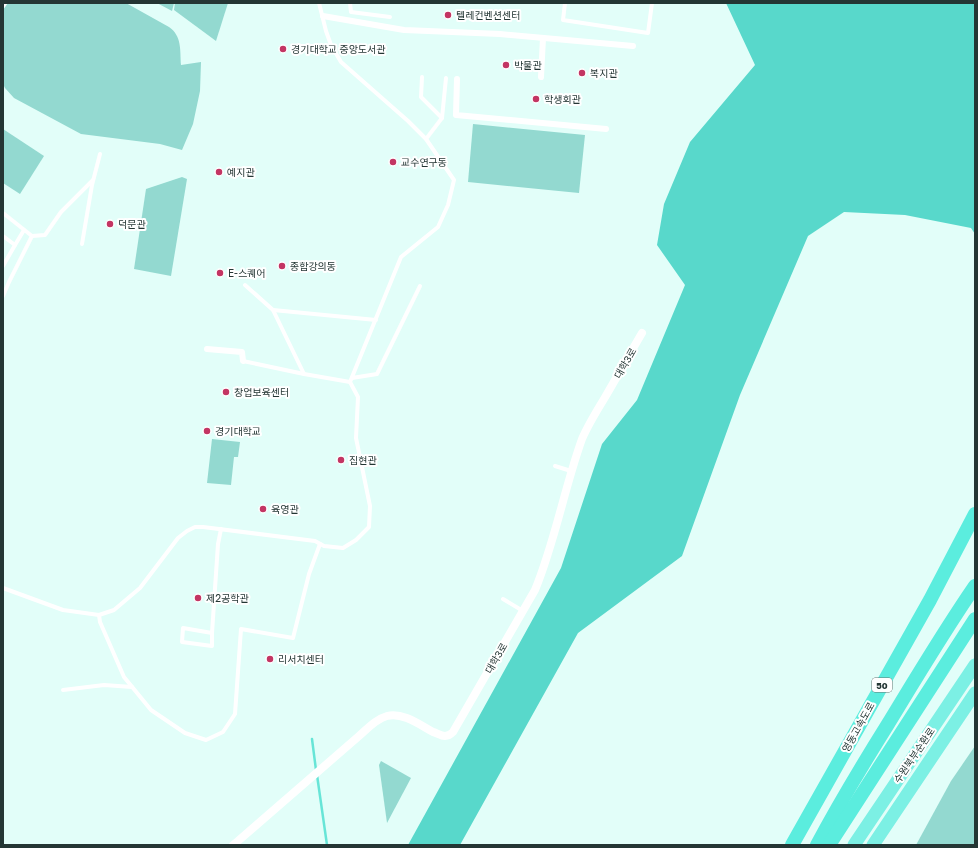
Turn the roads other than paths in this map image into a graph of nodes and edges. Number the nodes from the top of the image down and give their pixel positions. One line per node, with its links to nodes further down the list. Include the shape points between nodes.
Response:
1 (5, 3): 6 (lane)
2 (319, 3): 7 (lane)
3 (350, 3): 8 (lane, via 351,12)
4 (565, 3): 5 (lane, via 563,20 648,33)
5 (652, 3)
6 (3, 6)
7 (323, 16): 9 (street, via 404,30); 17 (lane, via 331,45 341,62)
8 (390, 17)
9 (544, 38): 10 (street); 12 (street)
10 (633, 46)
11 (422, 77): 15 (lane, via 421,97)
12 (541, 77)
13 (446, 78): 15 (lane)
14 (457, 79): 16 (street, via 456,115)
15 (442, 118): 17 (lane)
16 (606, 129)
17 (426, 139): 31 (lane, via 454,180 448,205 438,227 401,257)
18 (100, 154): 19 (lane)
19 (93, 180): 23 (lane, via 61,212 45,235); 24 (lane)
20 (3, 213): 21 (lane)
21 (24, 230): 23 (lane); 25 (lane)
22 (3, 236): 25 (lane)
23 (32, 236): 29 (lane)
24 (82, 244)
25 (15, 245): 26 (lane)
26 (3, 266)
27 (245, 285): 30 (lane)
28 (420, 286): 36 (lane, via 377,374)
29 (3, 296)
30 (273, 310): 31 (lane); 35 (lane)
31 (376, 320): 36 (lane)
32 (642, 333): 38 (street, 대학3로, via 583,437)
33 (207, 349): 34 (street, via 242,352)
34 (243, 361): 35 (lane)
35 (304, 374): 36 (lane)
36 (351, 380): 41 (lane, via 358,397 356,438 370,506 369,527 343,548)
37 (555, 466): 38 (lane)
38 (572, 471): 45 (street, 대학3로, via 540,578)
39 (973, 517): 54 (highway, 영동고속도로 / 50, via 930,600)
40 (221, 529): 41 (lane, via 315,541); 46 (lane, via 195,527 187,531 178,538 140,588 114,610); 48 (lane)
41 (320, 544): 50 (lane, via 309,574 293,638 241,629 235,714 223,732 206,740 186,733 151,710)
42 (975, 586): 55 (highway, 50, via 914,680)
43 (3, 588): 46 (lane, via 63,610)
44 (503, 599): 45 (lane)
45 (523, 611): 53 (street, 대학3로, via 450,735 438,734 394,715 377,720)
46 (99, 615): 50 (lane, via 124,677)
47 (975, 619): 56 (highway)
48 (212, 633): 48 (lane, via 212,646 182,642 183,628)
49 (975, 665): 57 (highway, 수원북부순환로)
50 (132, 687): 51 (lane, via 104,685)
51 (63, 690)
52 (975, 693): 58 (highway, 수원북부순환로)
53 (233, 845)
54 (792, 845)
55 (817, 845)
56 (829, 845)
57 (854, 845)
58 (873, 845)

